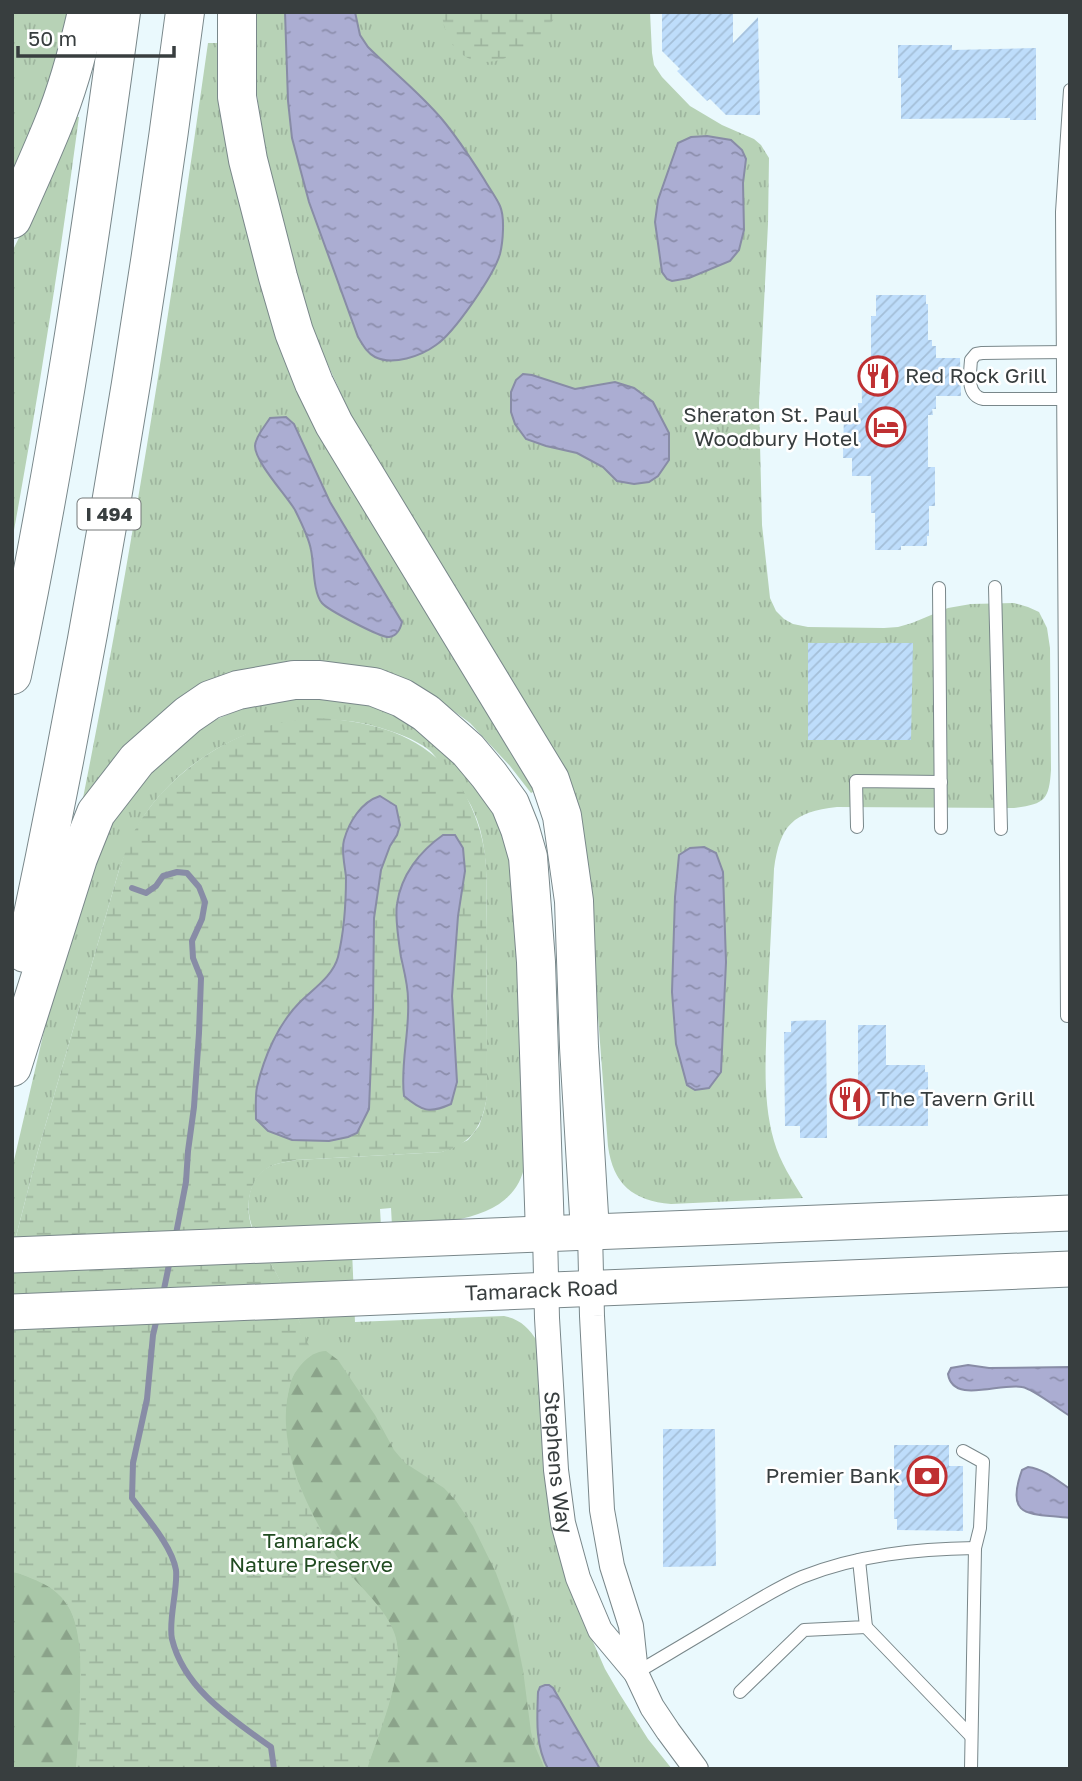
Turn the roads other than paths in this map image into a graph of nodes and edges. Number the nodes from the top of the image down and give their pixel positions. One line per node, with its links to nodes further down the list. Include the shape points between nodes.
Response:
1 (87, 12): 6 (highway, via 53,126)
2 (121, 12): 11 (highway, I 494, via 68,375)
3 (185, 12): 16 (highway, I 494, via 107,525)
4 (237, 12): 20 (highway, via 237,97 248,160 278,277 314,383 550,780 562,816 575,901)
5 (1070, 90): 7 (lane, via 1062,212)
6 (12, 219)
7 (1066, 352): 8 (lane); 8 (lane, via 976,354 971,360 971,390 983,399)
8 (1067, 399): 17 (lane)
9 (995, 587): 15 (lane)
10 (939, 588): 12 (lane)
11 (12, 676)
12 (941, 782): 13 (lane, via 856,781); 14 (lane)
13 (857, 827)
14 (941, 828)
15 (1001, 829)
16 (12, 1013)
17 (1068, 1016)
18 (12, 1068): 21 (highway, via 96,813 137,760 209,700 238,690 294,680 374,688 426,713 468,750 510,804 520,829 528,857 534,938)
19 (1070, 1213): 20 (street)
20 (590, 1232): 21 (street); 24 (street, Stephens Way)
21 (545, 1234): 22 (street); 25 (street, Stephens Way)
22 (12, 1255)
23 (1070, 1269): 24 (street, Tamarack Road)
24 (590, 1289): 25 (street, Tamarack Road); 31 (street, Stephens Way, via 602,1510 612,1566 631,1626)
25 (546, 1291): 26 (street, Tamarack Road); 31 (street, Stephens Way, via 563,1523 578,1578 600,1630)
26 (12, 1312)
27 (962, 1451): 28 (lane, via 983,1462)
28 (975, 1548): 29 (lane, via 902,1552); 33 (lane)
29 (859, 1560): 30 (lane); 31 (lane, via 826,1568 766,1595)
30 (866, 1627): 32 (lane, via 804,1630); 33 (lane)
31 (636, 1673): 34 (street, Stephens Way, via 652,1707)
32 (740, 1692)
33 (971, 1735): 35 (lane)
34 (696, 1769)
35 (971, 1769)

